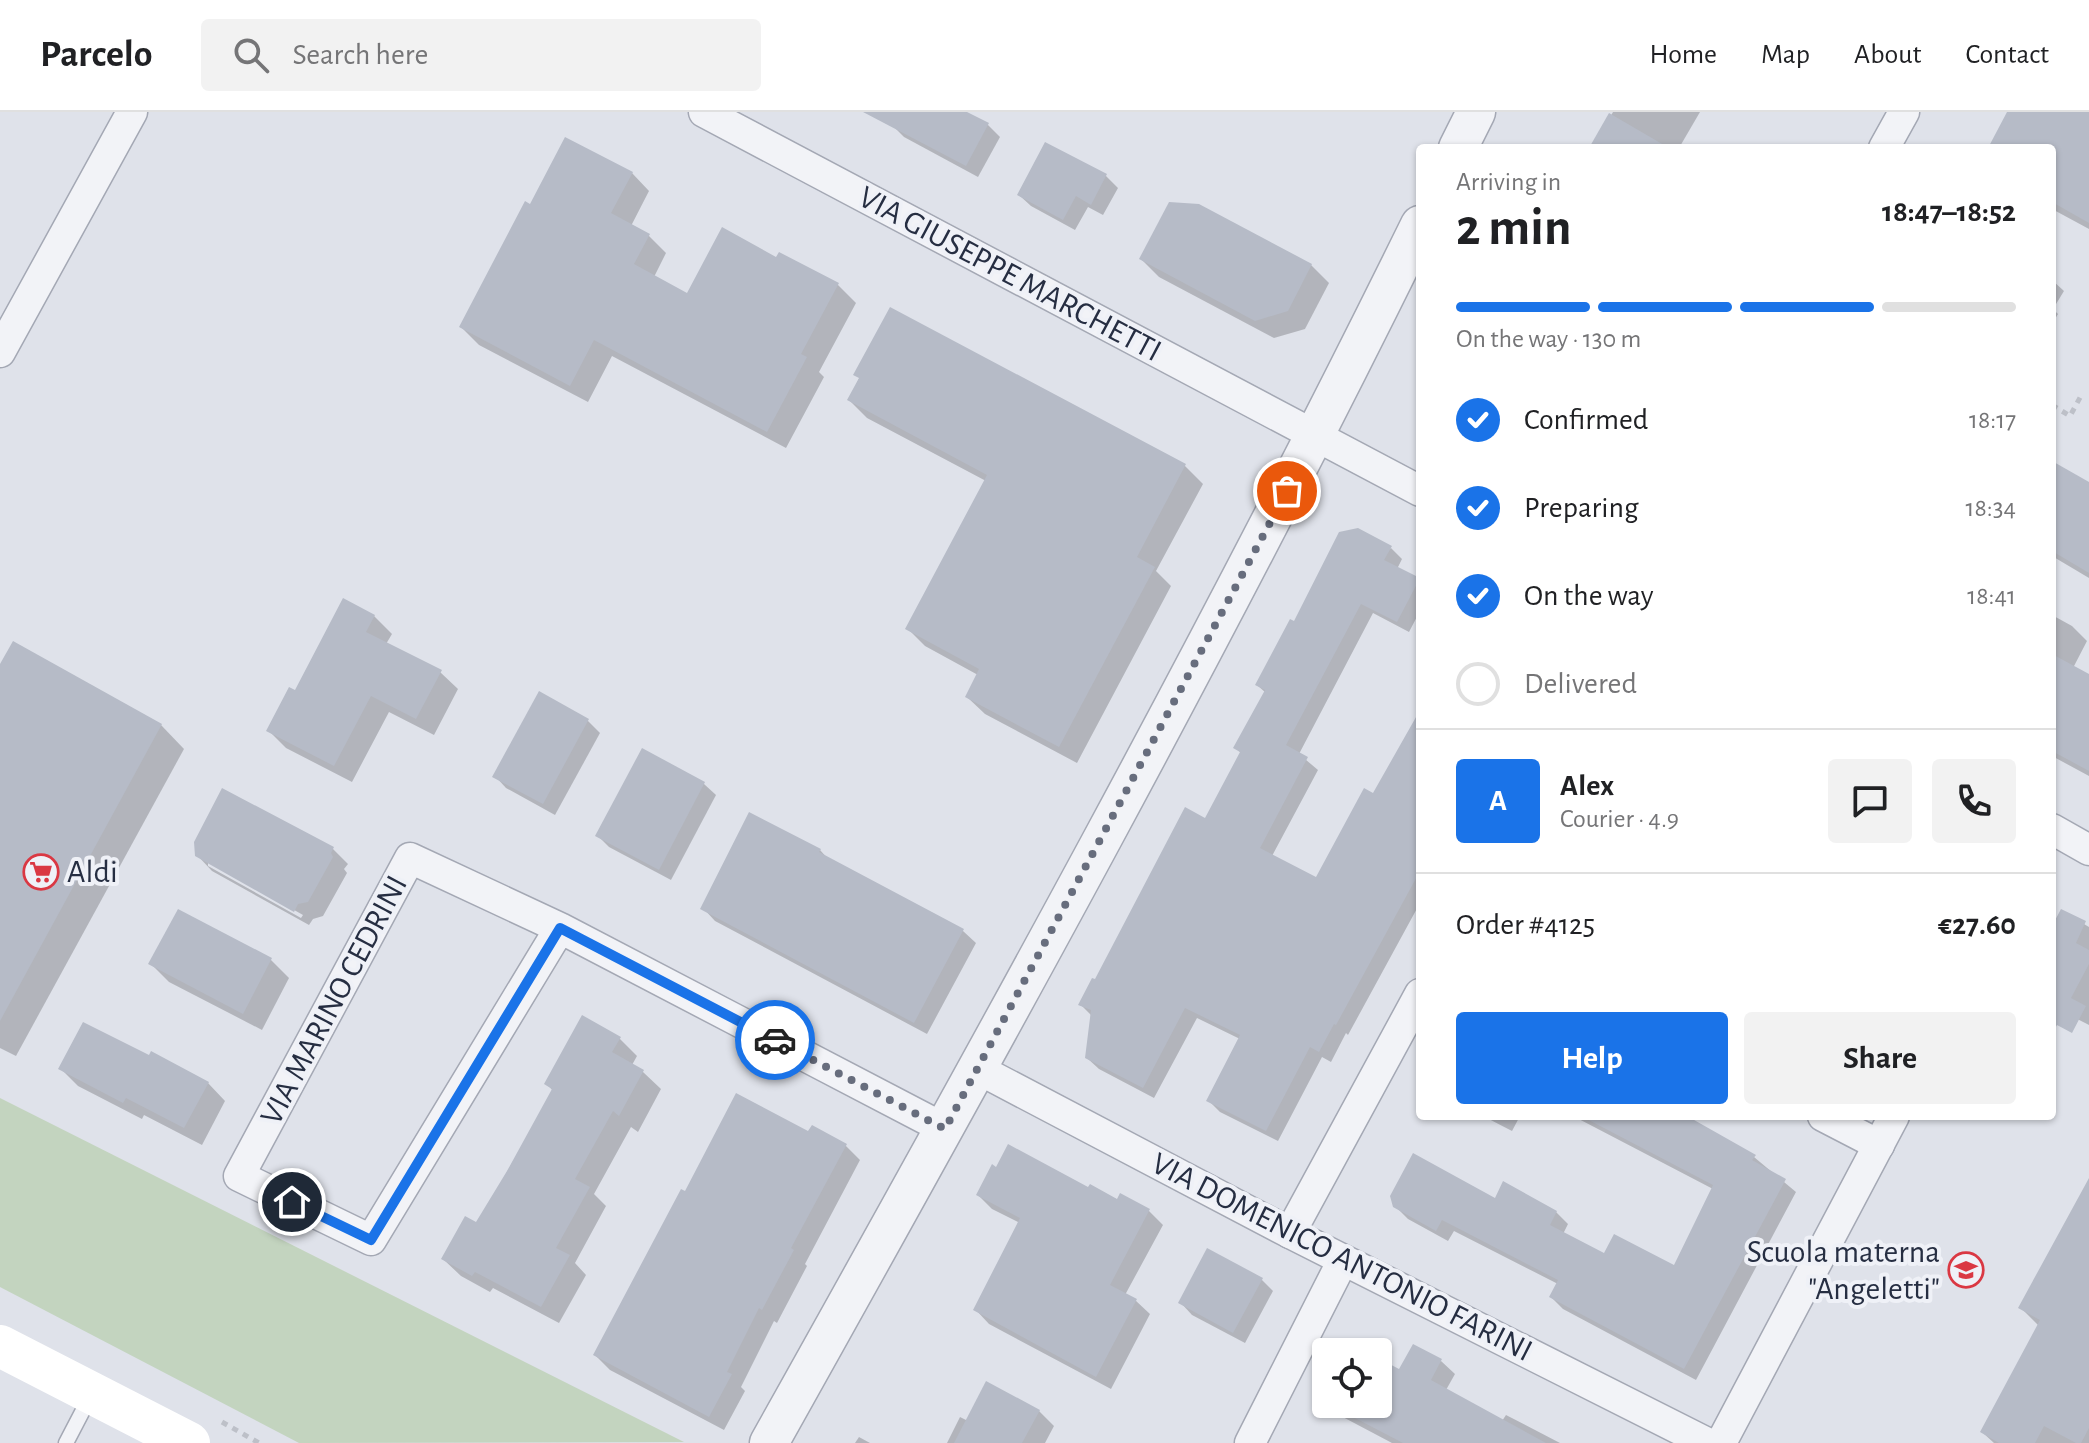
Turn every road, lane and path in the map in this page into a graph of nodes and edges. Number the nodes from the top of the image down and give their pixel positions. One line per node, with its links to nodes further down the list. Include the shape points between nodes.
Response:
1 (132, 112): 8 (street)
2 (704, 112): 11 (street, VIA GIUSEPPE MARCHETTI)
3 (1476, 112): 5 (street)
4 (1904, 112): 6 (street)
5 (1460, 144)
6 (1886, 144)
7 (1416, 233): 11 (street)
8 (0, 352)
9 (2082, 394): 10 (path, via 2070,416)
10 (2056, 407)
11 (1316, 436): 12 (street, VIA GIUSEPPE MARCHETTI); 17 (street)
12 (1416, 489)
13 (2056, 831): 14 (street)
14 (2089, 850)
15 (560, 928): 15 (street, VIA MARINO CEDRINI, via 410,858 239,1176 371,1240); 20 (street, VIA MARINO CEDRINI)
16 (1416, 1001): 22 (street)
17 (978, 1069): 20 (street); 22 (street, VIA DOMENICO ANTONIO FARINI)
18 (1831, 1120): 21 (street)
19 (1892, 1120): 21 (street)
20 (945, 1129): 28 (street)
21 (1879, 1145): 31 (street)
22 (1290, 1233): 23 (street, VIA DOMENICO ANTONIO FARINI)
23 (1343, 1260): 29 (street); 30 (street, VIA DOMENICO ANTONIO FARINI)
24 (0, 1346): 25 (main road)
25 (91, 1394): 26 (lane); 27 (main road)
26 (66, 1443)
27 (189, 1443)
28 (769, 1443)
29 (1250, 1443)
30 (1707, 1443)
31 (1721, 1443)

